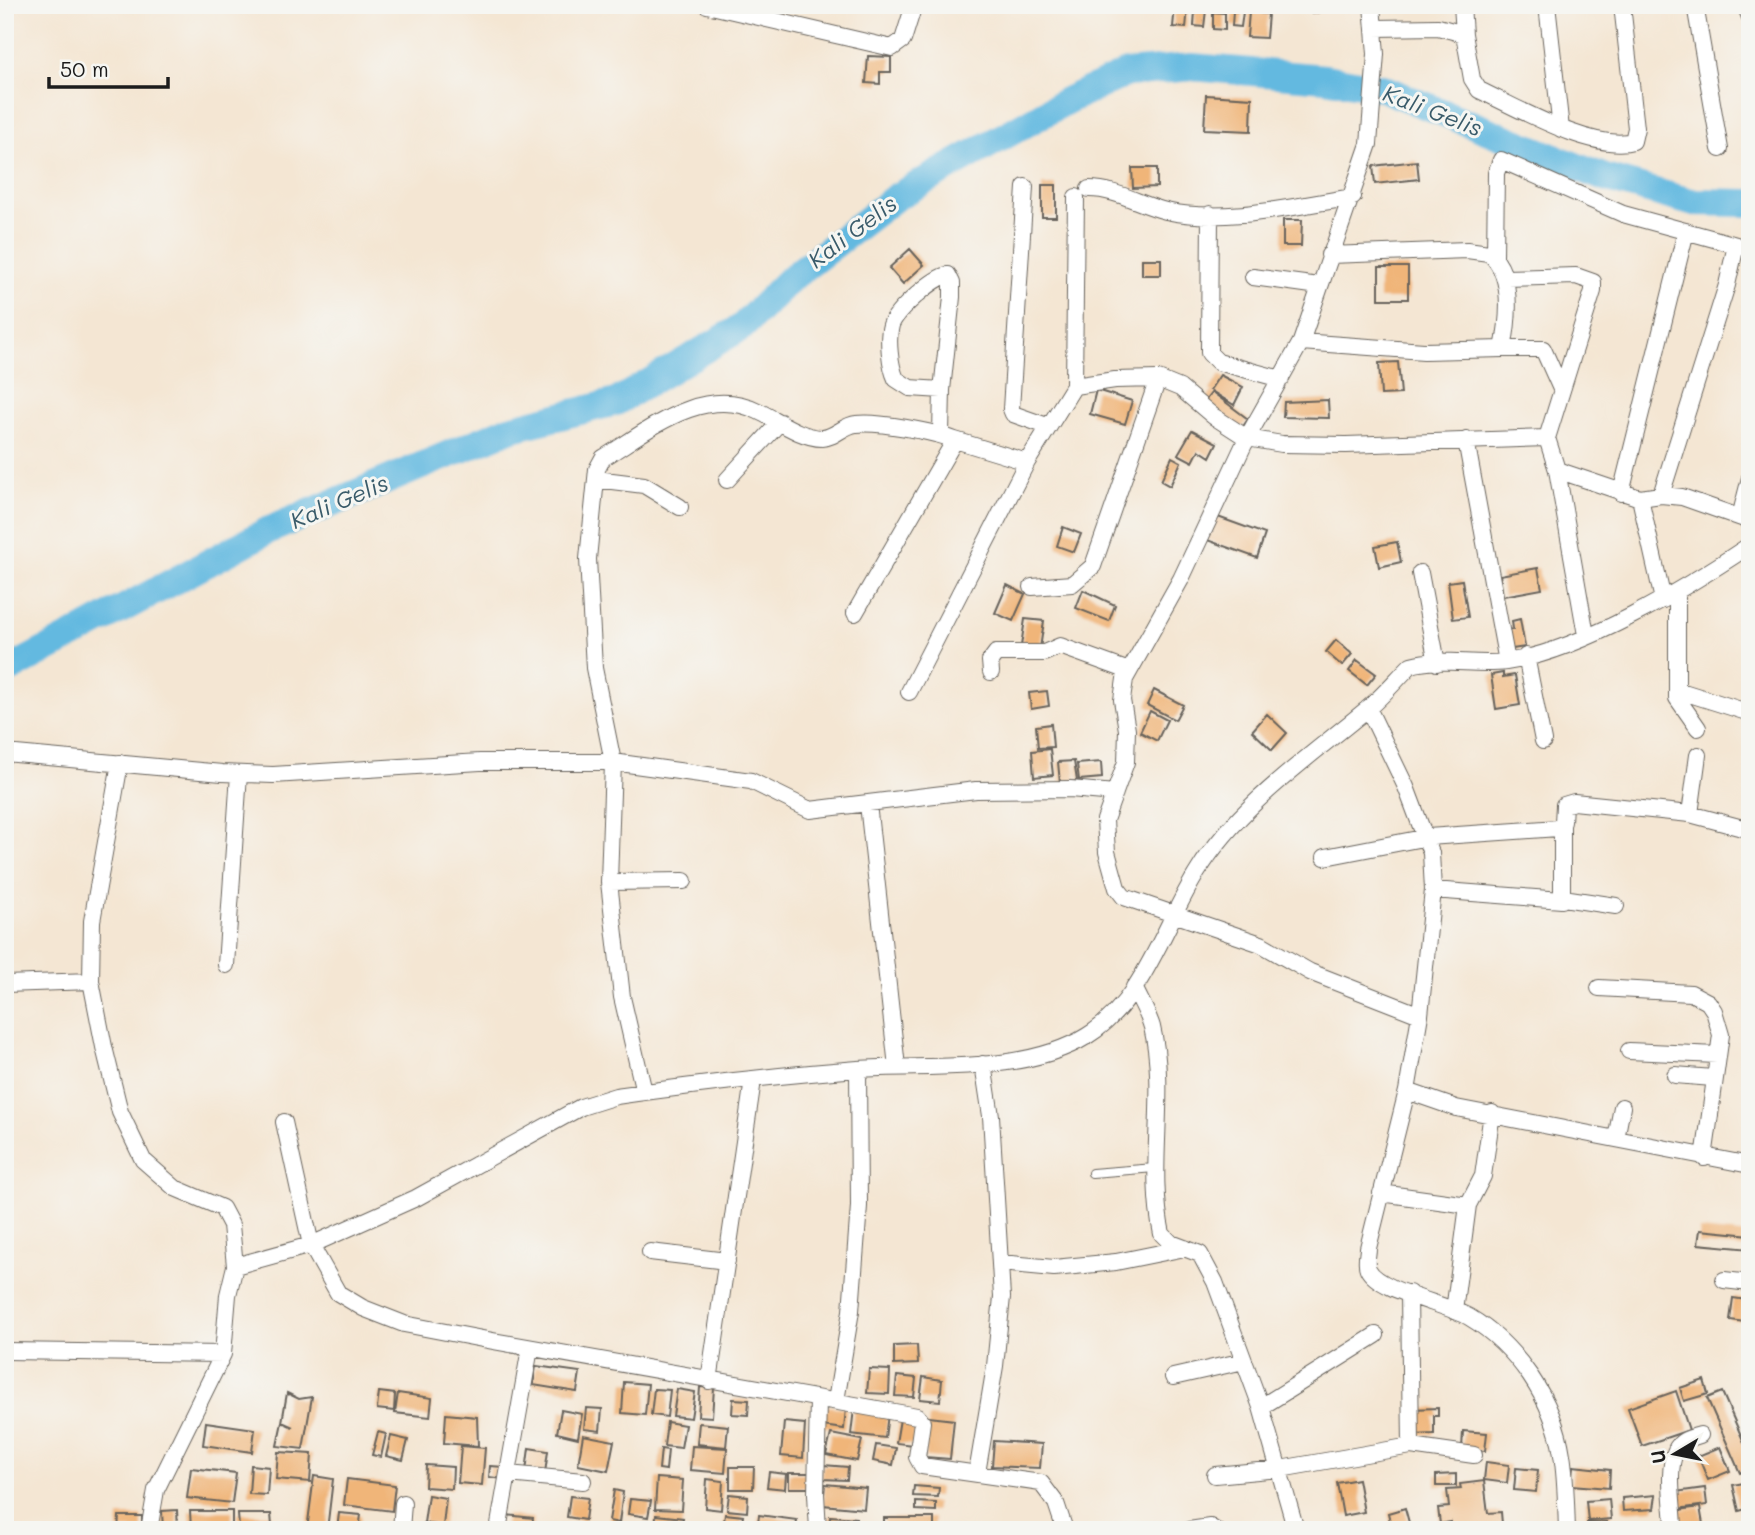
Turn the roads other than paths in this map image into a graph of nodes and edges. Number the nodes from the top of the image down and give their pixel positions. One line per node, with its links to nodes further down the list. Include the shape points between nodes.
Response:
1 (707, 5): 2 (street, via 892,48 903,40)
2 (914, 5)
3 (1372, 5): 10 (street)
4 (1462, 5): 11 (street)
5 (1547, 5): 12 (street)
6 (1622, 5): 12 (street, via 1636,128 1633,141 1622,144)
7 (1695, 5): 13 (street)
8 (1745, 5): 9 (street)
9 (1750, 17)
10 (1375, 28): 11 (street, via 1430,27); 15 (street, via 1369,144)
11 (1464, 34): 12 (street, via 1472,79 1479,90)
12 (1561, 130)
13 (1720, 149)
14 (1025, 187): 32 (street, via 1011,409 1013,414)
15 (1353, 197): 16 (street); 19 (street)
16 (1210, 214): 27 (street, via 1209,353 1217,362); 28 (street, via 1167,211 1102,189 1083,193)
17 (1686, 231): 18 (street); 20 (street, via 1623,214 1501,160 1496,173); 42 (street)
18 (1743, 246): 43 (street)
19 (1329, 255): 20 (street, via 1467,250); 23 (street)
20 (1495, 257): 22 (street)
21 (1253, 277): 23 (street)
22 (1505, 278): 25 (street); 29 (street, via 1576,276 1593,282)
23 (1319, 286): 24 (street)
24 (1301, 342): 25 (street, via 1424,351); 27 (street)
25 (1503, 349): 29 (street, via 1544,349)
26 (1158, 379): 28 (street); 34 (street, via 1180,388); 49 (street, via 1093,566 1072,583)
27 (1281, 379): 34 (street)
28 (1074, 386): 32 (street)
29 (1561, 389): 35 (street)
30 (942, 390): 30 (street, via 910,388 896,379 890,333 901,311 933,281 948,275 952,283); 33 (street)
31 (780, 422): 33 (street, via 810,437 825,438 853,424); 40 (street, via 743,403 696,406 674,414 603,458); 41 (street)
32 (1047, 426): 37 (street)
33 (948, 437): 37 (street); 51 (street)
34 (1247, 438): 36 (street, via 1282,444 1346,445); 56 (street, via 1181,579)
35 (1547, 438): 36 (street); 38 (street)
36 (1466, 440): 54 (street)
37 (1027, 462): 59 (street)
38 (1557, 470): 42 (street); 52 (street)
39 (1750, 478): 46 (street)
40 (596, 479): 45 (street, via 644,485); 66 (street, via 588,559 594,668)
41 (727, 480)
42 (1621, 494): 44 (street)
43 (1661, 495): 44 (street); 46 (street, via 1682,497)
44 (1640, 498): 50 (street)
45 (680, 506)
46 (1745, 519)
47 (1750, 545): 50 (street)
48 (1420, 573): 55 (street)
49 (1032, 587)
50 (1670, 595): 52 (street); 58 (street)
51 (855, 613)
52 (1586, 635): 53 (street)
53 (1526, 656): 54 (street); 63 (street)
54 (1507, 662): 55 (street)
55 (1437, 663): 60 (street, via 1410,665)
56 (1129, 671): 57 (street, via 1060,646 1044,653 996,653 990,661); 69 (street, via 1122,699 1126,762)
57 (991, 672)
58 (1677, 690): 61 (street); 62 (street, via 1678,703)
59 (909, 692)
60 (1368, 708): 74 (street); 81 (street, via 1287,772 1240,820 1200,867)
61 (1750, 713)
62 (1698, 728)
63 (1543, 741)
64 (5, 753): 67 (street)
65 (1698, 755): 71 (street)
66 (613, 762): 68 (street, via 480,762); 70 (street, via 751,781 810,810); 76 (street)
67 (120, 763): 68 (street); 83 (street, via 92,921)
68 (239, 774): 82 (street)
69 (1115, 793): 70 (street, via 976,790); 81 (street, via 1105,820 1107,852 1117,888 1134,903)
70 (868, 804): 91 (street)
71 (1690, 814): 72 (street, via 1574,802 1564,805); 73 (street)
72 (1562, 825): 74 (street, via 1538,831); 79 (street)
73 (1750, 830)
74 (1428, 837): 75 (street); 78 (street)
75 (1325, 857)
76 (609, 881): 77 (street); 97 (street, via 622,997)
77 (684, 881)
78 (1433, 890): 79 (street); 87 (street)
79 (1563, 898): 80 (street)
80 (1616, 906)
81 (1172, 914): 85 (street); 87 (street, via 1261,944 1310,972)
82 (226, 965)
83 (91, 981): 84 (street); 113 (street, via 120,1112 144,1160 175,1188 222,1208 231,1225)
84 (5, 984)
85 (1134, 987): 90 (street, via 1088,1036 1035,1055); 104 (street, via 1151,1025 1157,1059)
86 (1599, 988): 89 (street, via 1700,997 1718,1021)
87 (1420, 1015): 96 (street)
88 (1629, 1051): 89 (street)
89 (1717, 1055): 94 (street)
90 (983, 1064): 91 (street); 112 (street, via 991,1116)
91 (897, 1067): 92 (street)
92 (858, 1069): 95 (street); 126 (street, via 859,1206 851,1311)
93 (1675, 1075): 94 (street)
94 (1713, 1078): 102 (street)
95 (753, 1080): 97 (street); 111 (street)
96 (1407, 1091): 99 (street, via 1456,1108); 106 (street)
97 (644, 1092): 108 (street, via 581,1107 416,1198)
98 (1622, 1107): 101 (street)
99 (1492, 1114): 101 (street); 107 (street, via 1483,1176)
100 (284, 1122): 108 (street)
101 (1616, 1139): 102 (street)
102 (1704, 1158): 103 (street)
103 (1750, 1165)
104 (1155, 1168): 105 (lane); 109 (street, via 1162,1234 1171,1243)
105 (1092, 1173)
106 (1381, 1193): 107 (street); 116 (street, via 1366,1263 1375,1277)
107 (1468, 1205): 117 (street)
108 (311, 1245): 113 (street); 119 (street, via 338,1293 363,1308 404,1324)
109 (1188, 1247): 112 (street, via 1115,1262 1054,1268); 122 (street, via 1199,1254 1215,1282)
110 (650, 1252): 111 (street)
111 (727, 1261): 124 (street)
112 (1000, 1263): 132 (street, via 997,1354)
113 (235, 1266): 121 (street)
114 (1724, 1280): 115 (street)
115 (1750, 1283)
116 (1409, 1293): 117 (street); 129 (street)
117 (1454, 1311): 145 (street, via 1468,1316 1514,1353 1547,1405 1562,1453)
118 (1376, 1335): 127 (street)
119 (530, 1348): 124 (street); 133 (street)
120 (5, 1351): 121 (street)
121 (223, 1354): 137 (street, via 156,1490)
122 (1244, 1361): 123 (street); 127 (street)
123 (1174, 1377)
124 (709, 1381): 125 (street)
125 (818, 1399): 126 (street); 140 (street)
126 (836, 1401): 132 (street, via 917,1416 922,1422 917,1457 922,1466)
127 (1261, 1407): 131 (street)
128 (1700, 1435): 146 (street, via 1676,1449)
129 (1411, 1446): 130 (street); 131 (street)
130 (1474, 1455)
131 (1280, 1469): 134 (street); 144 (street)
132 (977, 1473): 141 (street, via 1046,1486)
133 (508, 1474): 135 (street); 139 (street)
134 (1215, 1475)
135 (583, 1481)
136 (403, 1503): 138 (street)
137 (149, 1530)
138 (401, 1530)
139 (498, 1530)
140 (818, 1530)
141 (1065, 1530)
142 (1189, 1530): 143 (street)
143 (1215, 1530)
144 (1296, 1530)
145 (1567, 1530)
146 (1674, 1530)

